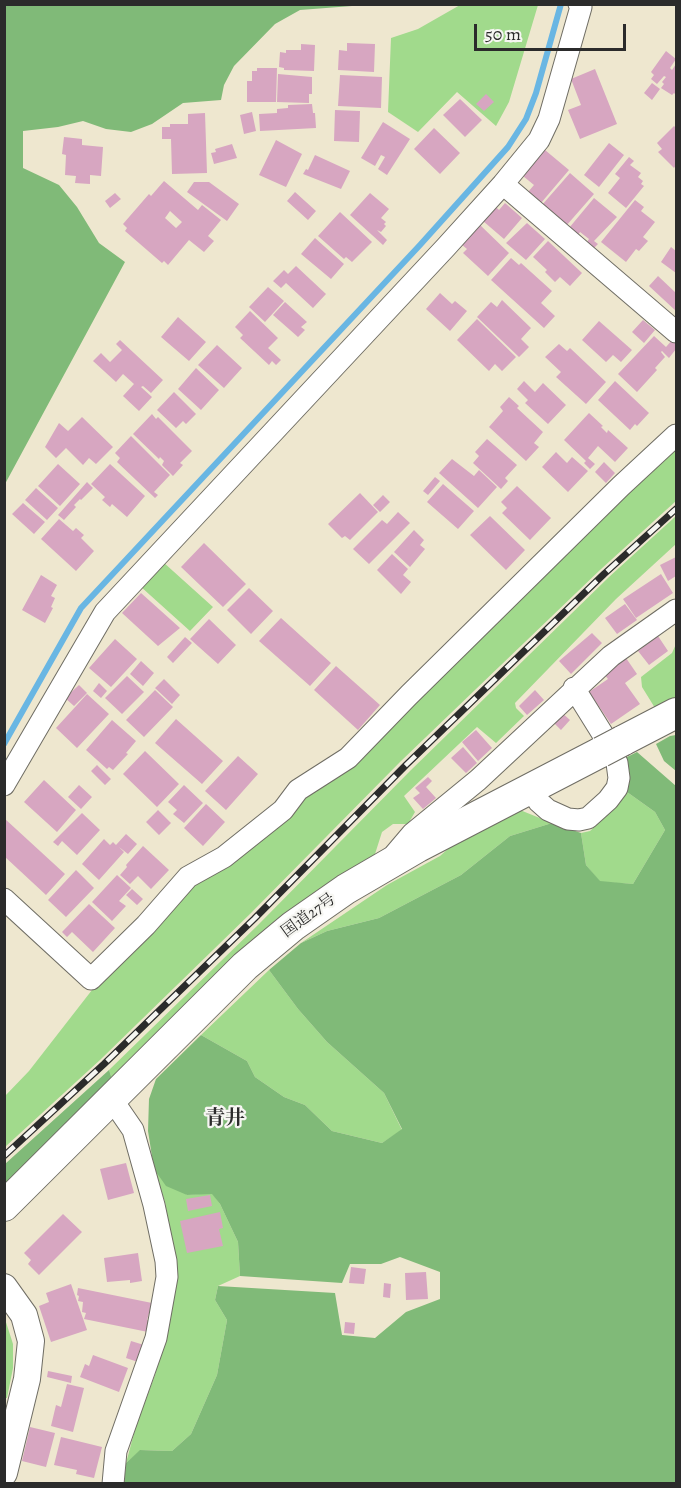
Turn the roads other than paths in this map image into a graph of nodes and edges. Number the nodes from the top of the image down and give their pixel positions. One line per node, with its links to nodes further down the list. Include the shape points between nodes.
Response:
1 (579, 4): 2 (street, via 549,119 538,140)
2 (503, 184): 3 (street); 8 (street, via 105,612)
3 (676, 332)
4 (676, 435): 11 (street, via 348,758 298,790 283,810 224,857 188,877 91,979)
5 (676, 610): 6 (street, via 610,656)
6 (574, 688): 9 (street, via 617,763 617,788 588,818 579,820 548,810); 10 (street, via 478,780 412,834)
7 (676, 713): 9 (highway, 国道27号)
8 (4, 785)
9 (530, 788): 10 (highway, 国道27号)
10 (385, 866): 12 (highway, 国道27号, via 328,901 245,966)
11 (4, 899)
12 (111, 1098): 13 (highway, 国道27号); 16 (street, via 132,1130 154,1205 167,1277 156,1338 116,1450)
13 (4, 1206)
14 (4, 1287): 15 (main road, via 24,1315 31,1341 27,1379)
15 (4, 1473)
16 (113, 1484)

